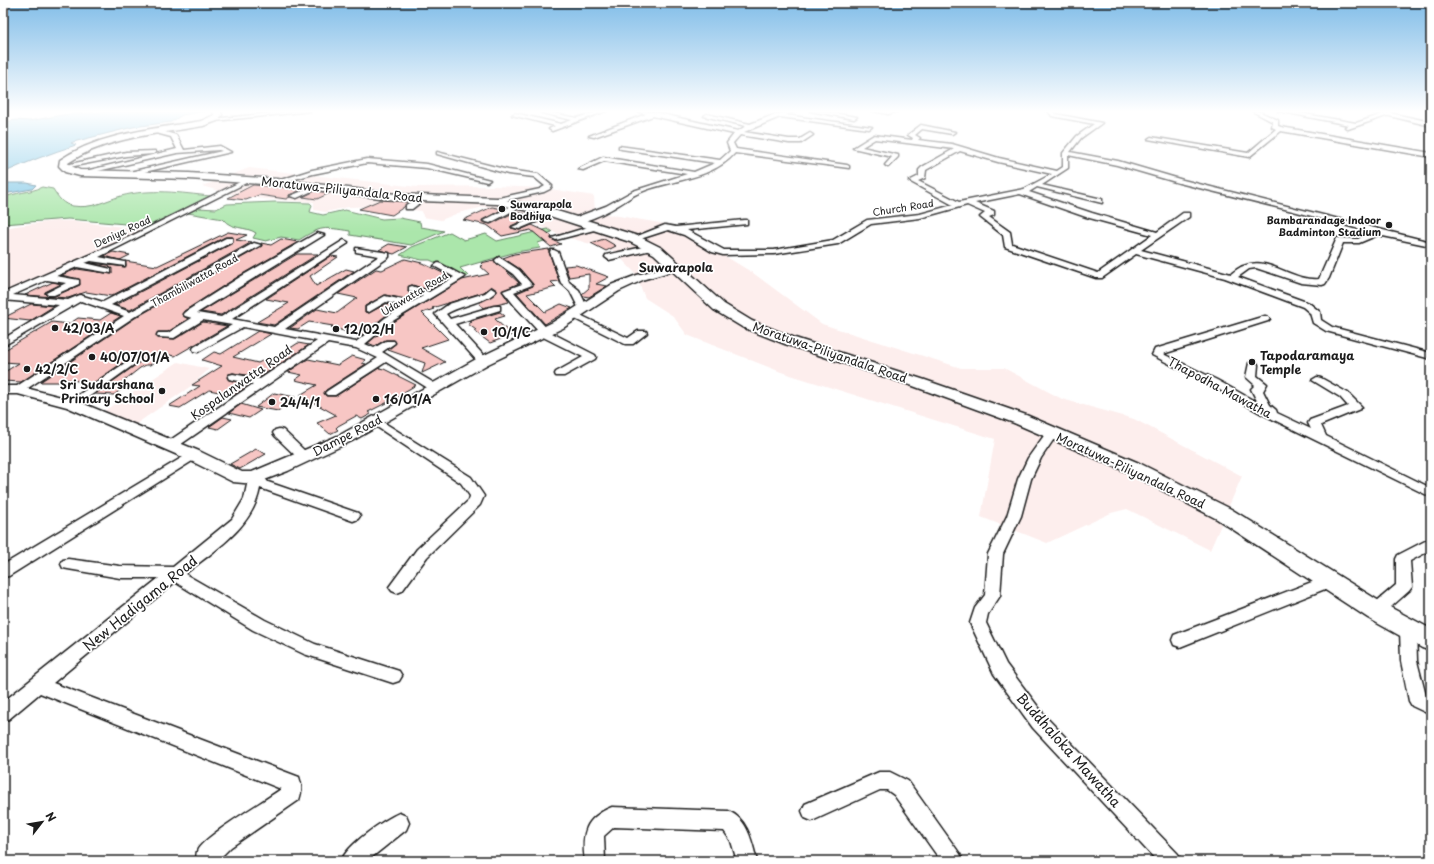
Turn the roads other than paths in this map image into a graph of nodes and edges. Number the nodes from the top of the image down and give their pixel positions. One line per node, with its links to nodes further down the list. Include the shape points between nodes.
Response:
1 (79, 151): 21 (main road, via 69,156 63,162)
2 (155, 151): 21 (street, via 137,152)
3 (168, 151): 15 (street)
4 (185, 151): 15 (street)
5 (227, 151): 26 (street)
6 (650, 151): 19 (street)
7 (733, 151): 19 (street)
8 (735, 151): 22 (street)
9 (873, 151): 20 (street, via 896,156)
10 (954, 151): 38 (street, via 928,165 922,170 923,178 912,181)
11 (971, 151): 25 (street)
12 (1226, 151): 13 (street, via 1248,155)
13 (1252, 151)
14 (1410, 151): 18 (street)
15 (178, 152): 24 (street)
16 (440, 153): 36 (street, via 508,172 536,174 549,186 542,191)
17 (1066, 153): 25 (street, via 1066,167); 49 (street, via 1118,163 1181,182 1299,210)
18 (1431, 155)
19 (721, 162): 27 (street)
20 (888, 165)
21 (64, 166): 24 (main road, Moratuwa-Piliyandala Road, via 68,170)
22 (847, 167)
23 (581, 169): 27 (street, via 603,159)
24 (80, 173): 26 (main road, Moratuwa-Piliyandala Road)
25 (1058, 173): 31 (street, Church Road)
26 (127, 174): 28 (main road, Moratuwa-Piliyandala Road)
27 (695, 174): 43 (street, via 645,188 609,208)
28 (248, 180): 30 (main road, Moratuwa-Piliyandala Road); 63 (street, Deniya Road)
29 (487, 180): 30 (street, via 432,167 367,161)
30 (277, 182): 32 (main road, Moratuwa-Piliyandala Road)
31 (1036, 185): 33 (street, Church Road); 37 (street)
32 (320, 186): 34 (street); 35 (main road, Moratuwa-Piliyandala Road, via 372,195)
33 (1020, 192): 38 (street, Church Road); 50 (street, via 1089,216)
34 (294, 196)
35 (422, 198): 36 (main road, Moratuwa-Piliyandala Road); 40 (street)
36 (497, 201): 39 (main road, Moratuwa-Piliyandala Road)
37 (1099, 201)
38 (963, 203): 48 (street, Church Road, via 920,216 870,222 835,242 774,252 723,253); 60 (street, via 991,213 984,216 1007,234 1008,246 1099,276)
39 (520, 205): 41 (main road, Moratuwa-Piliyandala Road); 44 (street)
40 (409, 207)
41 (553, 213): 43 (main road, Moratuwa-Piliyandala Road); 47 (street)
42 (1186, 215): 50 (street)
43 (577, 220): 46 (main road, Moratuwa-Piliyandala Road)
44 (487, 221)
45 (744, 222): 48 (street)
46 (595, 227): 52 (street); 53 (main road, Moratuwa-Piliyandala Road)
47 (516, 228)
48 (676, 229): 53 (street, via 668,227)
49 (1377, 232): 56 (street); 71 (street, via 1359,241 1340,240 1322,282 1309,282 1253,266 1243,269)
50 (1157, 234): 60 (street)
51 (320, 235): 84 (street, via 188,314)
52 (556, 238)
53 (634, 239): 58 (main road, Moratuwa-Piliyandala Road)
54 (226, 242): 79 (street, Thambiliwatta Road)
55 (344, 242): 86 (street)
56 (1431, 244)
57 (257, 245): 83 (street, Thambiliwatta Road)
58 (652, 247): 62 (street); 68 (main road, Moratuwa-Piliyandala Road)
59 (359, 250): 89 (street, Kospalanwatta Road, via 386,255)
60 (1134, 251): 71 (street)
61 (554, 252): 82 (street, via 566,283 574,290)
62 (609, 257)
63 (91, 258): 65 (street, Deniya Road); 66 (street)
64 (499, 260): 90 (street, via 516,272 528,285 508,291)
65 (75, 264): 69 (street); 70 (street, Deniya Road)
66 (122, 264)
67 (438, 266): 76 (street, Udawatta Road, via 461,277)
68 (676, 267): 82 (street, Dampe Road, via 626,282); 113 (main road, Moratuwa-Piliyandala Road, via 719,307 760,330 919,383)
69 (108, 271)
70 (46, 277): 74 (street, via 76,282); 75 (street, Deniya Road)
71 (1233, 277): 99 (street, via 1306,305 1315,312 1316,321 1325,327)
72 (412, 289): 76 (street)
73 (491, 291): 87 (street, via 488,295 444,310 440,314)
74 (51, 293)
75 (5, 294): 77 (street)
76 (430, 295): 78 (street, Udawatta Road)
77 (69, 303): 79 (street, via 85,298); 95 (street)
78 (413, 305): 81 (street, via 385,298); 96 (street, Udawatta Road, via 388,320)
79 (102, 306): 83 (street)
80 (497, 308): 87 (street)
81 (369, 309)
82 (579, 312): 90 (street, Dampe Road); 91 (street, via 629,342)
83 (131, 315): 108 (street, Thambiliwatta Road)
84 (200, 317): 86 (street, Kospalanwatta Road); 92 (street, via 170,336)
85 (1265, 319): 114 (street, Thapodha Mawatha, via 1177,345 1159,351 1157,355)
86 (222, 321): 88 (street, Kospalanwatta Road)
87 (449, 323): 101 (street)
88 (239, 324): 89 (street, Kospalanwatta Road); 97 (street)
89 (276, 330): 93 (street, Kospalanwatta Road)
90 (544, 332): 101 (street, Dampe Road); 103 (street, via 591,357)
91 (642, 334)
92 (162, 335)
93 (325, 340): 96 (street, Kospalanwatta Road); 106 (street, Kospalanwatta Road)
94 (390, 342): 98 (street)
95 (3, 343)
96 (358, 345): 98 (street, Kospalanwatta Road)
97 (198, 349)
98 (380, 354): 107 (street, Kospalanwatta Road); 109 (street)
99 (1431, 356)
100 (135, 358): 110 (street)
101 (483, 361): 107 (street, Dampe Road)
102 (1253, 364): 114 (street, Thapodha Mawatha, via 1251,377 1261,384 1257,389 1265,407)
103 (560, 374)
104 (233, 376): 106 (street)
105 (1317, 380): 114 (street, via 1344,395 1356,407 1314,423)
106 (262, 383): 115 (street, Kospalanwatta Road)
107 (435, 388): 111 (street, Dampe Road)
108 (10, 390): 110 (street)
109 (331, 393)
110 (72, 404): 115 (street)
111 (375, 421): 117 (street, Dampe Road); 126 (street, via 466,480 477,496 476,502 422,553)
112 (280, 433): 117 (street)
113 (1052, 433): 125 (main road, Moratuwa-Piliyandala Road, via 1132,467 1193,498 1274,544); 142 (street, Buddhaloka Mawatha, via 1021,486 1014,516 994,559 994,592 978,615 978,623 1000,669 1039,722)
114 (1321, 438): 119 (street, Thapodha Mawatha)
115 (170, 446): 116 (street)
116 (193, 455): 118 (street, via 239,478); 123 (street)
117 (304, 457): 118 (street, Dampe Road)
118 (256, 478): 120 (street, via 263,485); 124 (street, New Hadigama Road, via 254,491 241,516 216,541)
119 (1431, 493)
120 (353, 516)
121 (1431, 543): 127 (street, via 1403,559 1404,587)
122 (68, 564): 124 (street, via 120,572)
123 (4, 572)
124 (176, 574): 131 (street, via 259,625 310,648); 132 (street, New Hadigama Road)
125 (1330, 581): 127 (main road, Moratuwa-Piliyandala Road); 129 (street)
126 (397, 587)
127 (1376, 611): 128 (main road, Moratuwa-Piliyandala Road)
128 (1408, 629): 130 (main road, Moratuwa-Piliyandala Road); 133 (street, via 1409,661 1418,701)
129 (1180, 640)
130 (1431, 641)
131 (393, 676)
132 (39, 685): 134 (street, New Hadigama Road); 137 (street, via 292,784 292,793 224,840 206,856)
133 (1431, 707)
134 (3, 713)
135 (812, 811): 141 (street, via 879,781 890,781 900,788)
136 (399, 823): 138 (street)
137 (207, 861)
138 (351, 861)
139 (595, 861): 140 (street, via 594,832 602,822 612,817 728,821 736,827)
140 (747, 861)
141 (954, 861)
142 (1171, 861)

